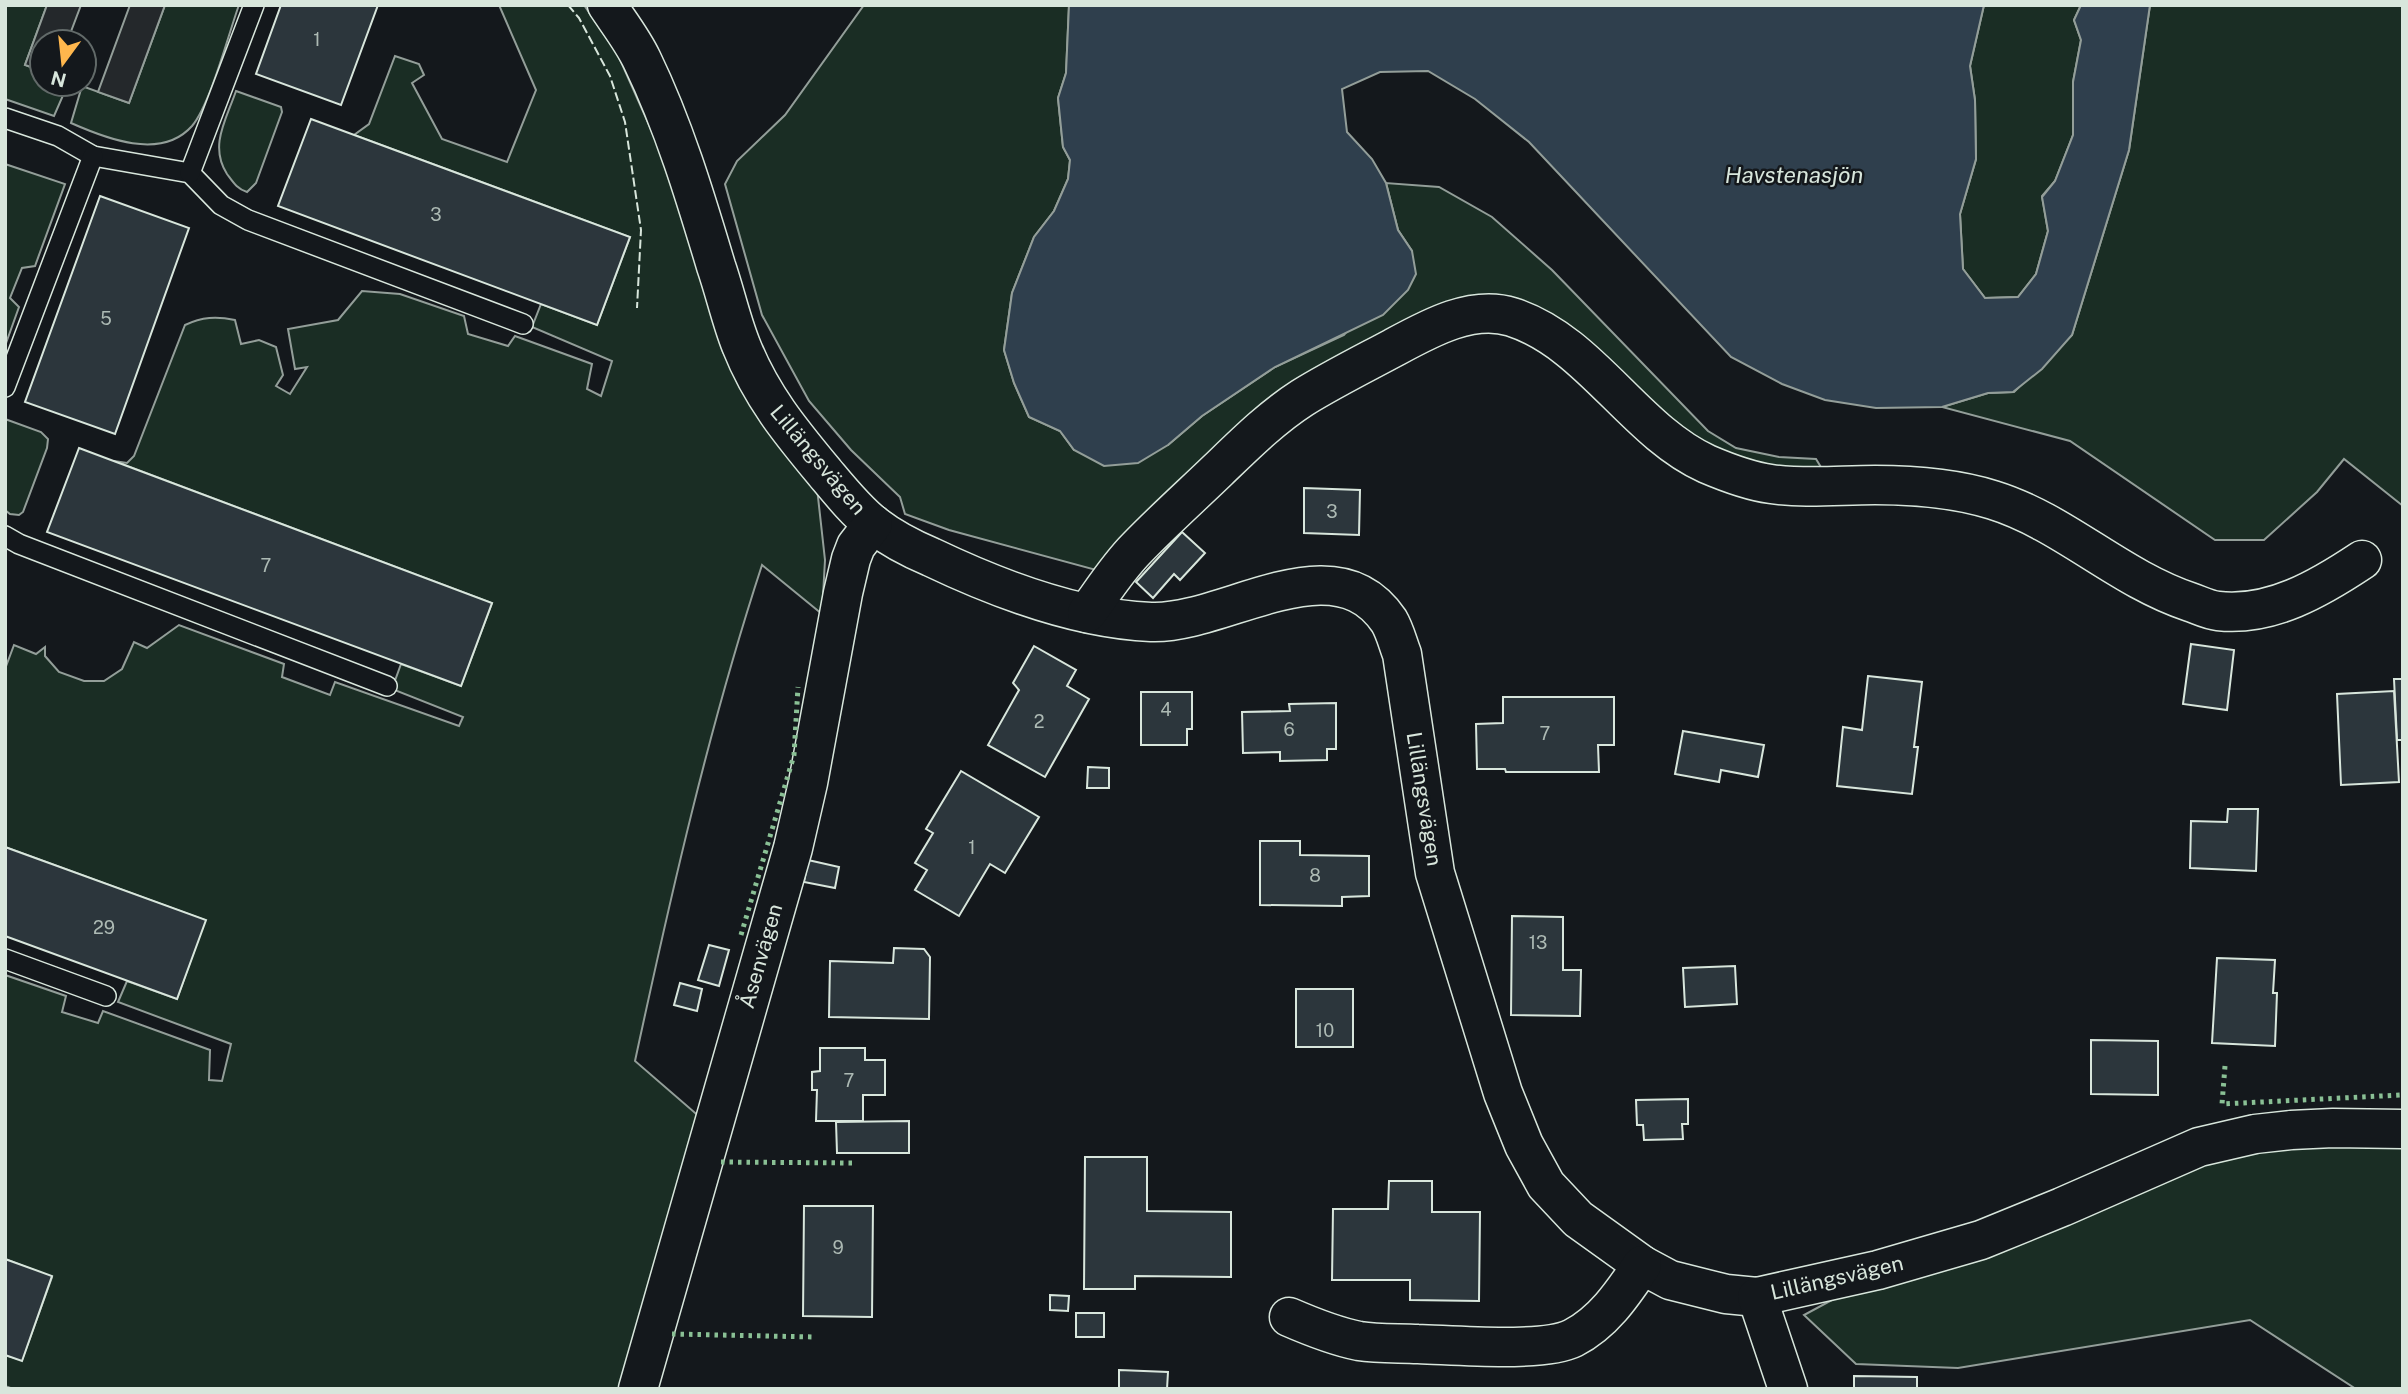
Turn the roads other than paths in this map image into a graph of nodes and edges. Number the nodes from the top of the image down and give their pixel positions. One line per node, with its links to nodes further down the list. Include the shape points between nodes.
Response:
1 (254, 5): 5 (lane)
2 (607, 5): 8 (street, Lillängsvägen, via 641,57 674,134 741,346 767,399)
3 (5, 118): 4 (lane, via 58,136)
4 (93, 156): 5 (lane); 7 (lane)
5 (190, 173): 6 (lane, via 221,205 248,220)
6 (523, 324)
7 (5, 387)
8 (873, 524): 11 (street, Lillängsvägen, via 930,557 1005,589); 19 (street, Åsenvägen, via 851,559 793,848)
9 (5, 536): 12 (lane)
10 (2362, 560): 11 (street, via 2324,585 2283,603 2240,612 2215,611 2128,575 2034,515 1991,499 1941,489 1770,484 1733,475 1698,459 1660,433 1573,354 1534,326 1485,312 1411,338 1301,399 1256,433 1134,550)
11 (1087, 613): 16 (street, Lillängsvägen, via 1155,622 1185,619 1286,589 1322,585 1351,590 1375,603 1391,624 1402,654 1435,873 1503,1093 1546,1185 1578,1219)
12 (387, 687)
13 (5, 959): 14 (lane)
14 (106, 996)
15 (2403, 1129): 17 (street, Lillängsvägen, via 2291,1130 2199,1147 1981,1240 1878,1270)
16 (1642, 1265): 17 (street, Lillängsvägen, via 1670,1280); 18 (street, via 1618,1301 1595,1323 1571,1339 1547,1344 1498,1347 1363,1342)
17 (1757, 1297): 20 (street)
18 (1289, 1317)
19 (638, 1389)
20 (1788, 1389)

